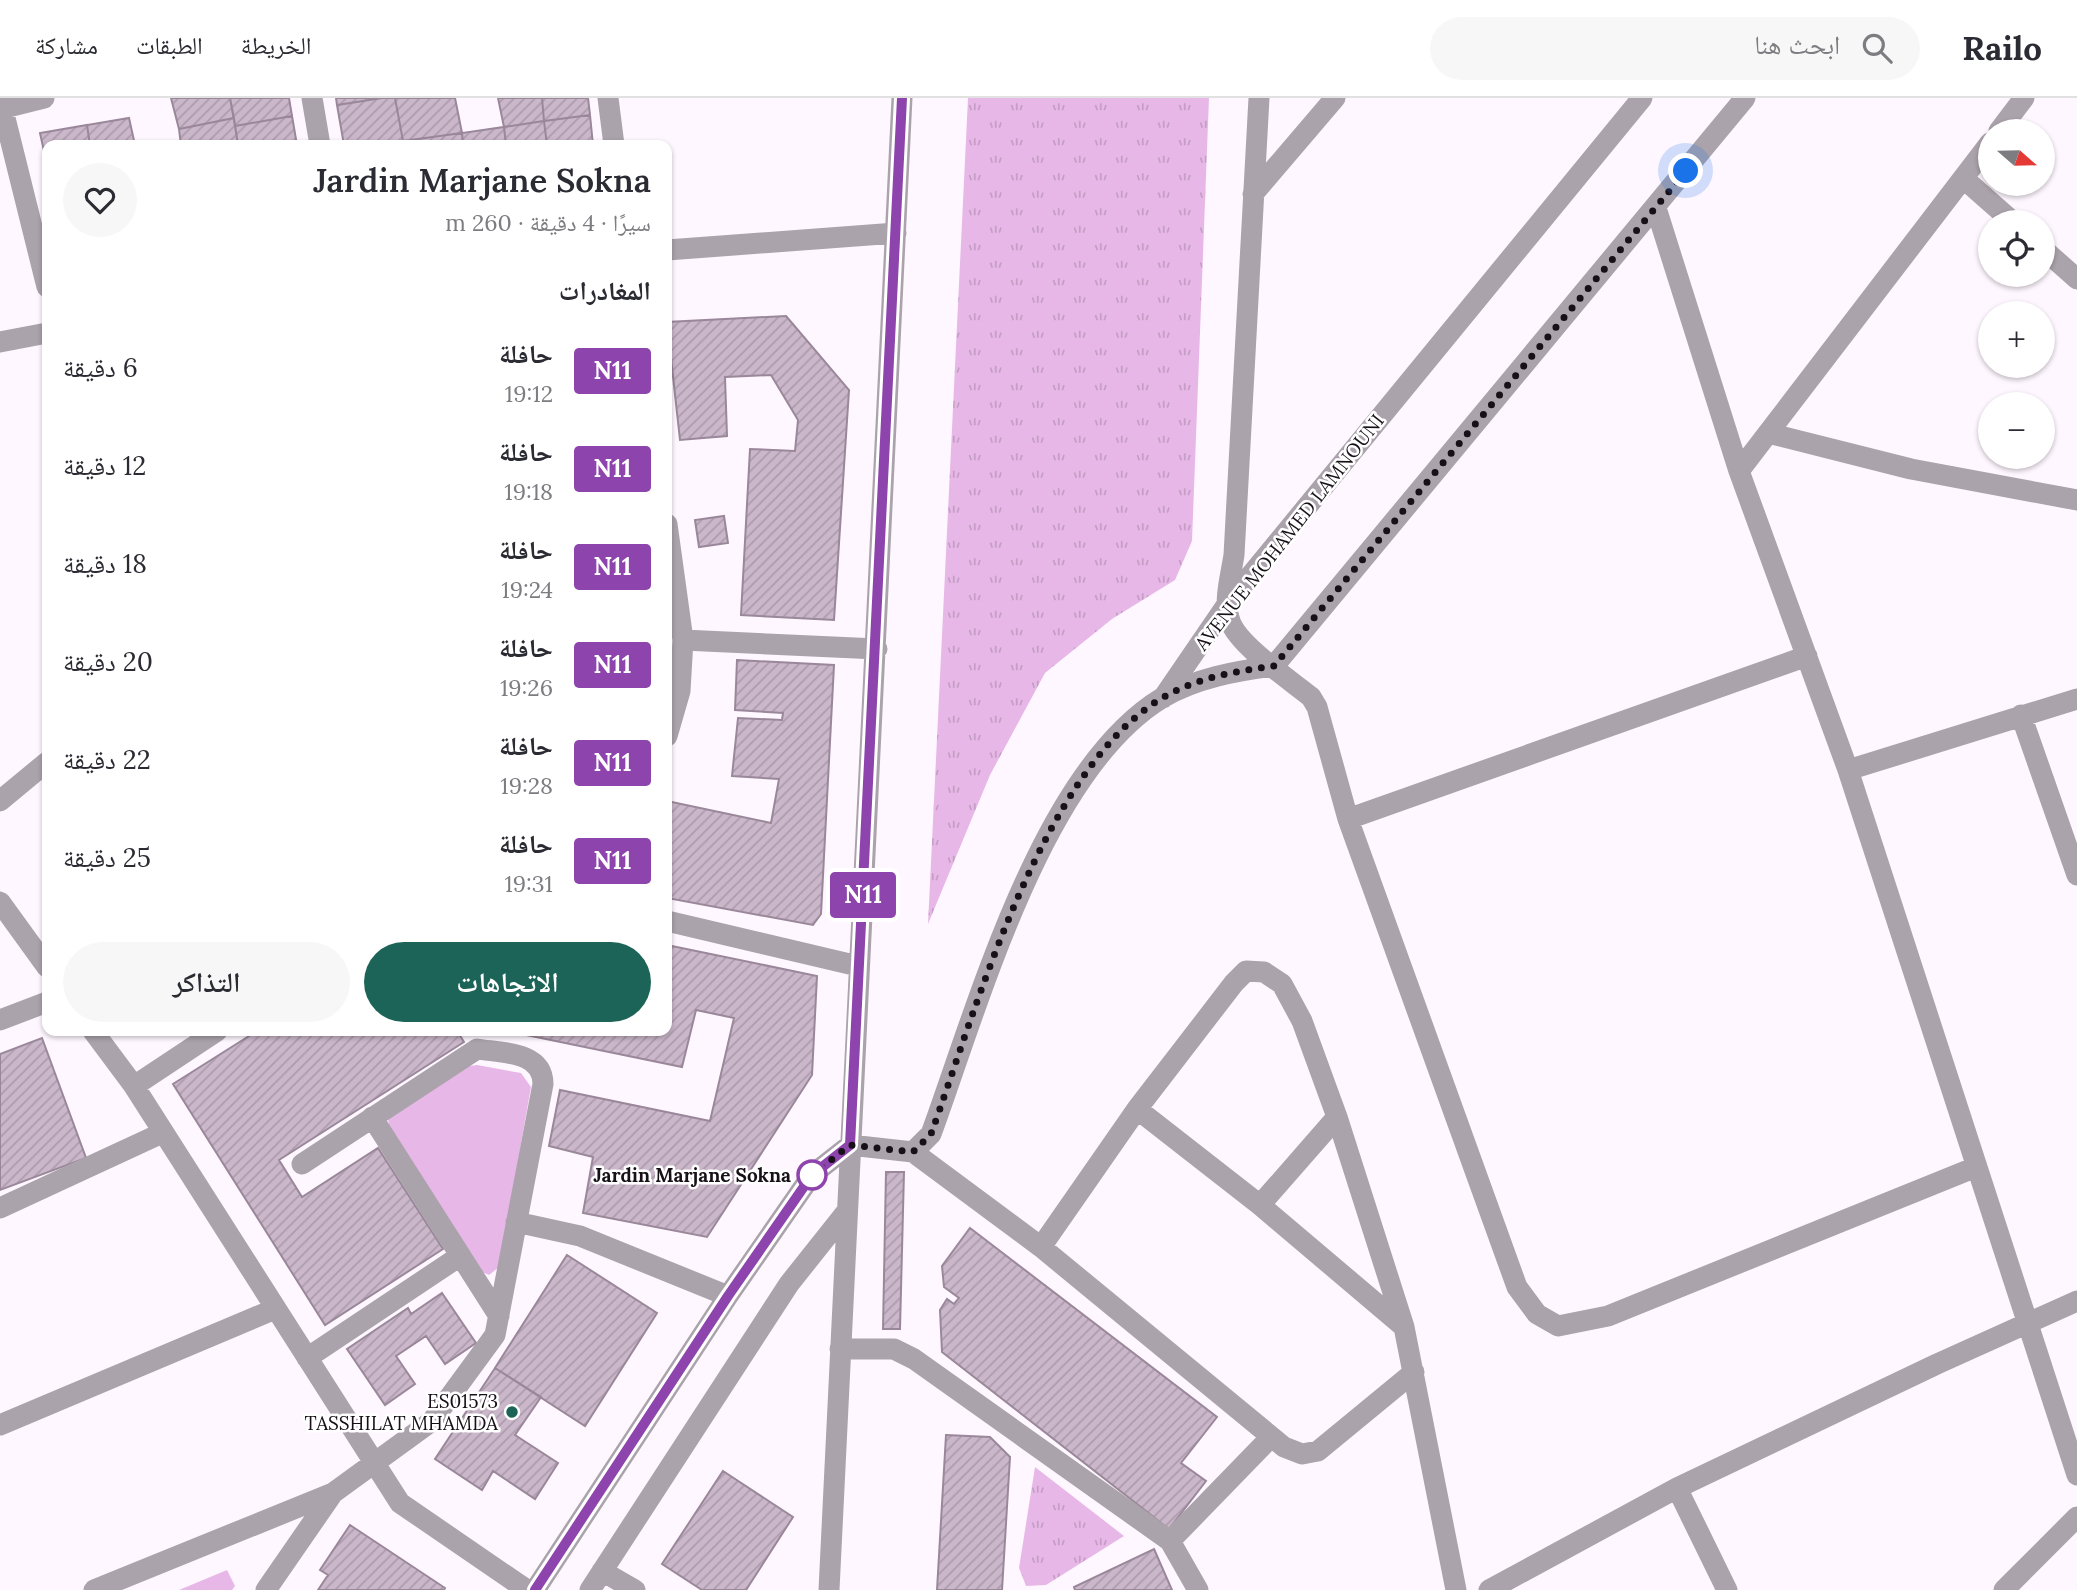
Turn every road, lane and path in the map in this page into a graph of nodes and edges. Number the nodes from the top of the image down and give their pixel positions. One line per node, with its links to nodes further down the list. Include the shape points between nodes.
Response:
1 (44, 98): 10 (street)
2 (312, 98): 12 (street)
3 (608, 98): 13 (street)
4 (902, 98): 19 (street)
5 (1259, 98): 16 (street)
6 (1335, 98): 16 (street)
7 (1642, 98): 30 (street, AVENUE MOHAMED LAMNOUNI)
8 (1745, 98): 17 (street)
9 (2024, 98): 11 (street)
10 (1, 105): 22 (street)
11 (2008, 119)
12 (319, 140)
13 (613, 140)
14 (1978, 159): 15 (street)
15 (1963, 178): 18 (street); 26 (street)
16 (1254, 194): 30 (street)
17 (1656, 208): 27 (street); 34 (street)
18 (1999, 210)
19 (896, 233): 20 (street); 32 (street)
20 (672, 250)
21 (2055, 260): 23 (street)
22 (42, 267)
23 (2077, 279)
24 (42, 335): 25 (street)
25 (0, 342)
26 (1768, 433): 27 (street); 28 (street, via 1911,469)
27 (1739, 471): 33 (street)
28 (2077, 500)
29 (672, 560): 31 (street)
30 (1228, 603): 34 (street, via 1230,622 1238,636); 35 (street, AVENUE MOHAMED LAMNOUNI)
31 (683, 640): 32 (street); 38 (street, via 680,691)
32 (877, 649): 47 (street)
33 (1807, 656): 40 (street); 42 (street)
34 (1274, 666): 35 (street, AVENUE MOHAMED LAMNOUNI, via 1225,672); 42 (street, via 1317,707)
35 (1163, 698): 59 (street, via 1124,728 1044,839 1016,901 931,1134)
36 (2077, 699): 37 (street)
37 (2021, 715): 40 (street); 43 (street)
38 (672, 719)
39 (42, 766): 41 (street)
40 (1848, 770): 61 (street)
41 (0, 802)
42 (1348, 819): 61 (street, via 1517,1287 1548,1321 1558,1326 1608,1316)
43 (2077, 875)
44 (0, 902): 46 (street)
45 (672, 922): 47 (street)
46 (42, 960)
47 (858, 966): 58 (street)
48 (42, 1004): 49 (street)
49 (0, 1020)
50 (97, 1036): 53 (street)
51 (209, 1036): 53 (street)
52 (476, 1040): 56 (street); 65 (street, via 530,1058 543,1077)
53 (134, 1086): 57 (street)
54 (1137, 1109): 55 (street, via 1246,971 1264,972 1282,984 1302,1021); 62 (street); 66 (street)
55 (1337, 1116): 62 (street); 73 (street)
56 (372, 1117): 60 (street); 67 (street)
57 (162, 1133): 63 (street); 70 (street)
58 (850, 1145): 59 (street); 64 (street); 68 (street, via 812,1175)
59 (913, 1152): 66 (street)
60 (302, 1164)
61 (1976, 1167): 72 (street)
62 (1260, 1205): 73 (street)
63 (0, 1208)
64 (847, 1211): 74 (street); 85 (street, via 789,1284)
65 (516, 1222): 68 (street, via 580,1236); 71 (street)
66 (1041, 1247): 78 (street)
67 (460, 1256): 71 (street); 75 (street)
68 (728, 1296): 89 (street)
69 (2077, 1301): 72 (street)
70 (275, 1309): 75 (street); 77 (street)
71 (499, 1316): 79 (street, via 495,1335 432,1421)
72 (2027, 1325): 80 (street); 81 (street, via 1924,1369)
73 (1404, 1327): 76 (street)
74 (840, 1349): 84 (street, via 894,1349 914,1359); 92 (street)
75 (307, 1358): 79 (street)
76 (1414, 1372): 78 (street, via 1318,1451 1302,1454); 94 (street)
77 (0, 1425)
78 (1270, 1438): 84 (street)
79 (377, 1462): 82 (street); 88 (street, via 400,1503)
80 (2077, 1475)
81 (1677, 1488): 95 (street); 96 (street)
82 (333, 1493): 86 (street); 87 (street)
83 (2077, 1517): 97 (street)
84 (1170, 1541): 93 (street)
85 (603, 1571): 90 (street); 91 (street)
86 (94, 1590)
87 (266, 1590)
88 (527, 1590)
89 (535, 1590)
90 (590, 1590)
91 (635, 1590)
92 (829, 1590)
93 (1198, 1590)
94 (1456, 1590)
95 (1489, 1590)
96 (1727, 1590)
97 (2004, 1590)

